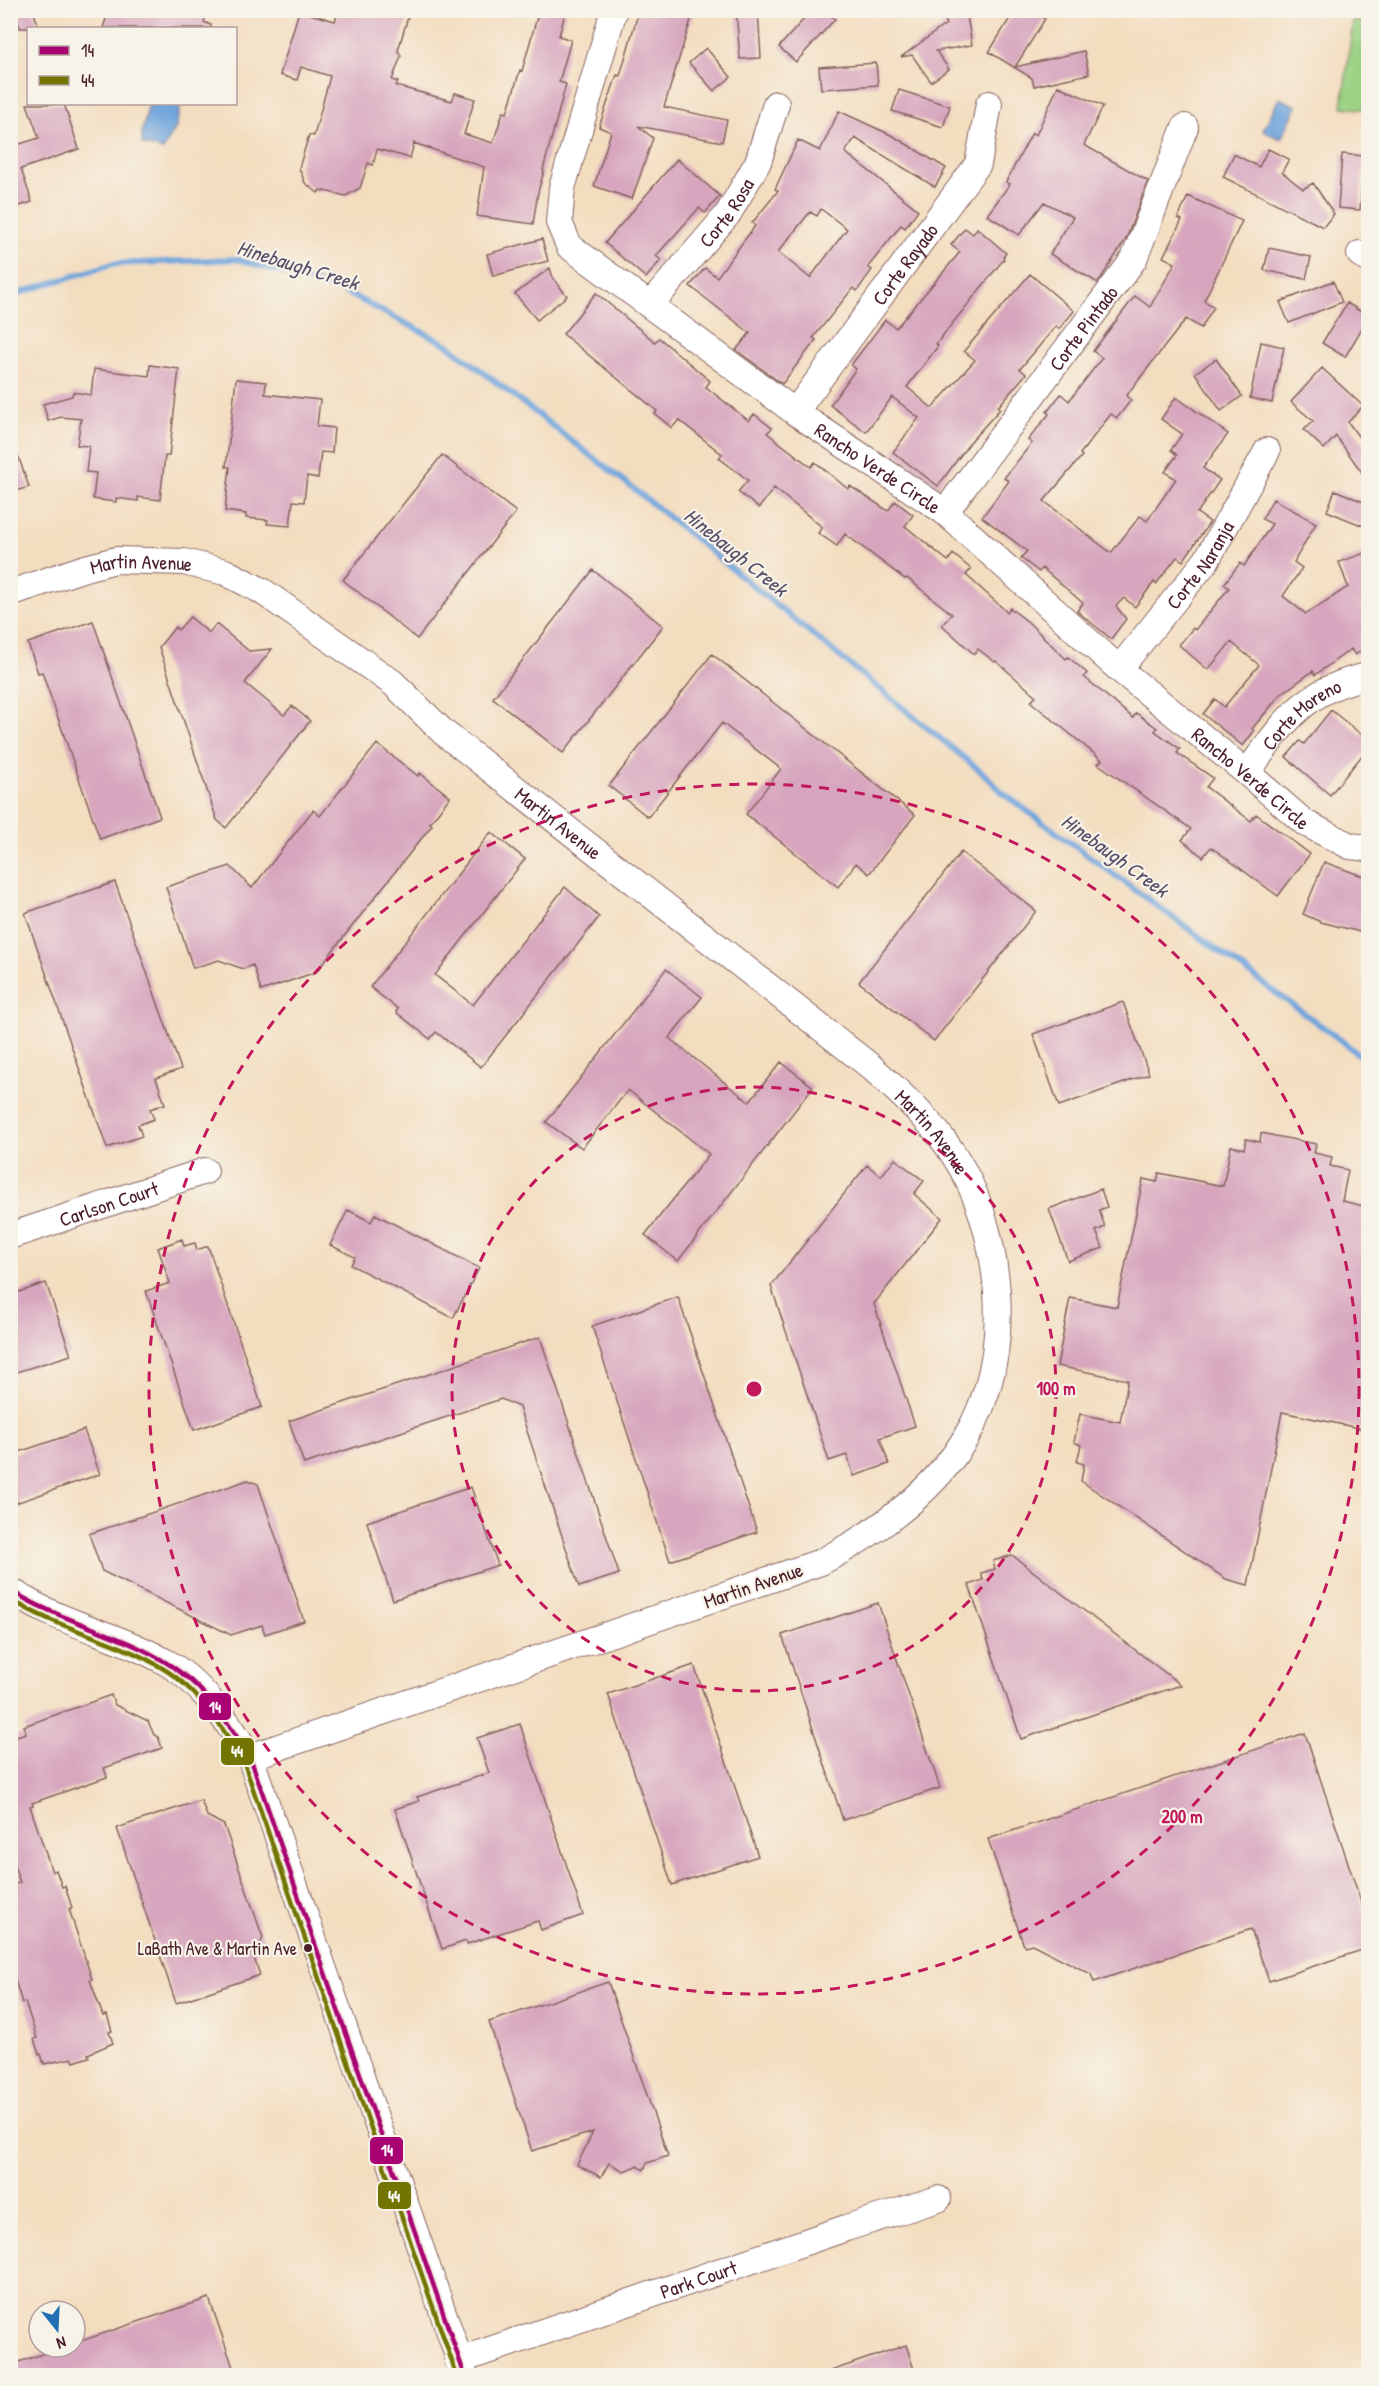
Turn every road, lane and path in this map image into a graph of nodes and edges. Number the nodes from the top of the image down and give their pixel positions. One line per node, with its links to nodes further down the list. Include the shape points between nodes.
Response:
1 (614, 10): 5 (street, Rancho Verde Circle, via 562,188 559,222 569,246)
2 (776, 104): 5 (street, Corte Rosa, via 758,162 728,214)
3 (989, 104): 6 (street, Corte Rayado, via 978,164)
4 (1185, 127): 8 (street, Corte Pintado, via 1134,259)
5 (650, 304): 6 (street, Rancho Verde Circle)
6 (795, 412): 8 (street, Rancho Verde Circle)
7 (1267, 451): 10 (street, Corte Naranja, via 1206,561)
8 (945, 512): 10 (street, Rancho Verde Circle)
9 (10, 593): 17 (street, Martin Avenue, via 116,560 184,562 225,572 262,591 393,683 443,732 870,1066 925,1116 954,1155 976,1195 990,1238 999,1323 994,1368 982,1405 966,1441 944,1469 915,1498 860,1540 821,1562)
10 (1119, 669): 12 (street, Rancho Verde Circle)
11 (1368, 676): 12 (street, Corte Moreno, via 1316,694 1286,719)
12 (1247, 773): 13 (street, Rancho Verde Circle, via 1305,823 1350,846)
13 (1368, 849)
14 (205, 1171): 15 (street, Carlson Court)
15 (10, 1236)
16 (10, 1590): 17 (street, via 31,1605 170,1664 226,1720)
17 (250, 1757): 19 (street)
18 (938, 2199): 19 (street, Park Court, via 846,2228)
19 (461, 2368)

